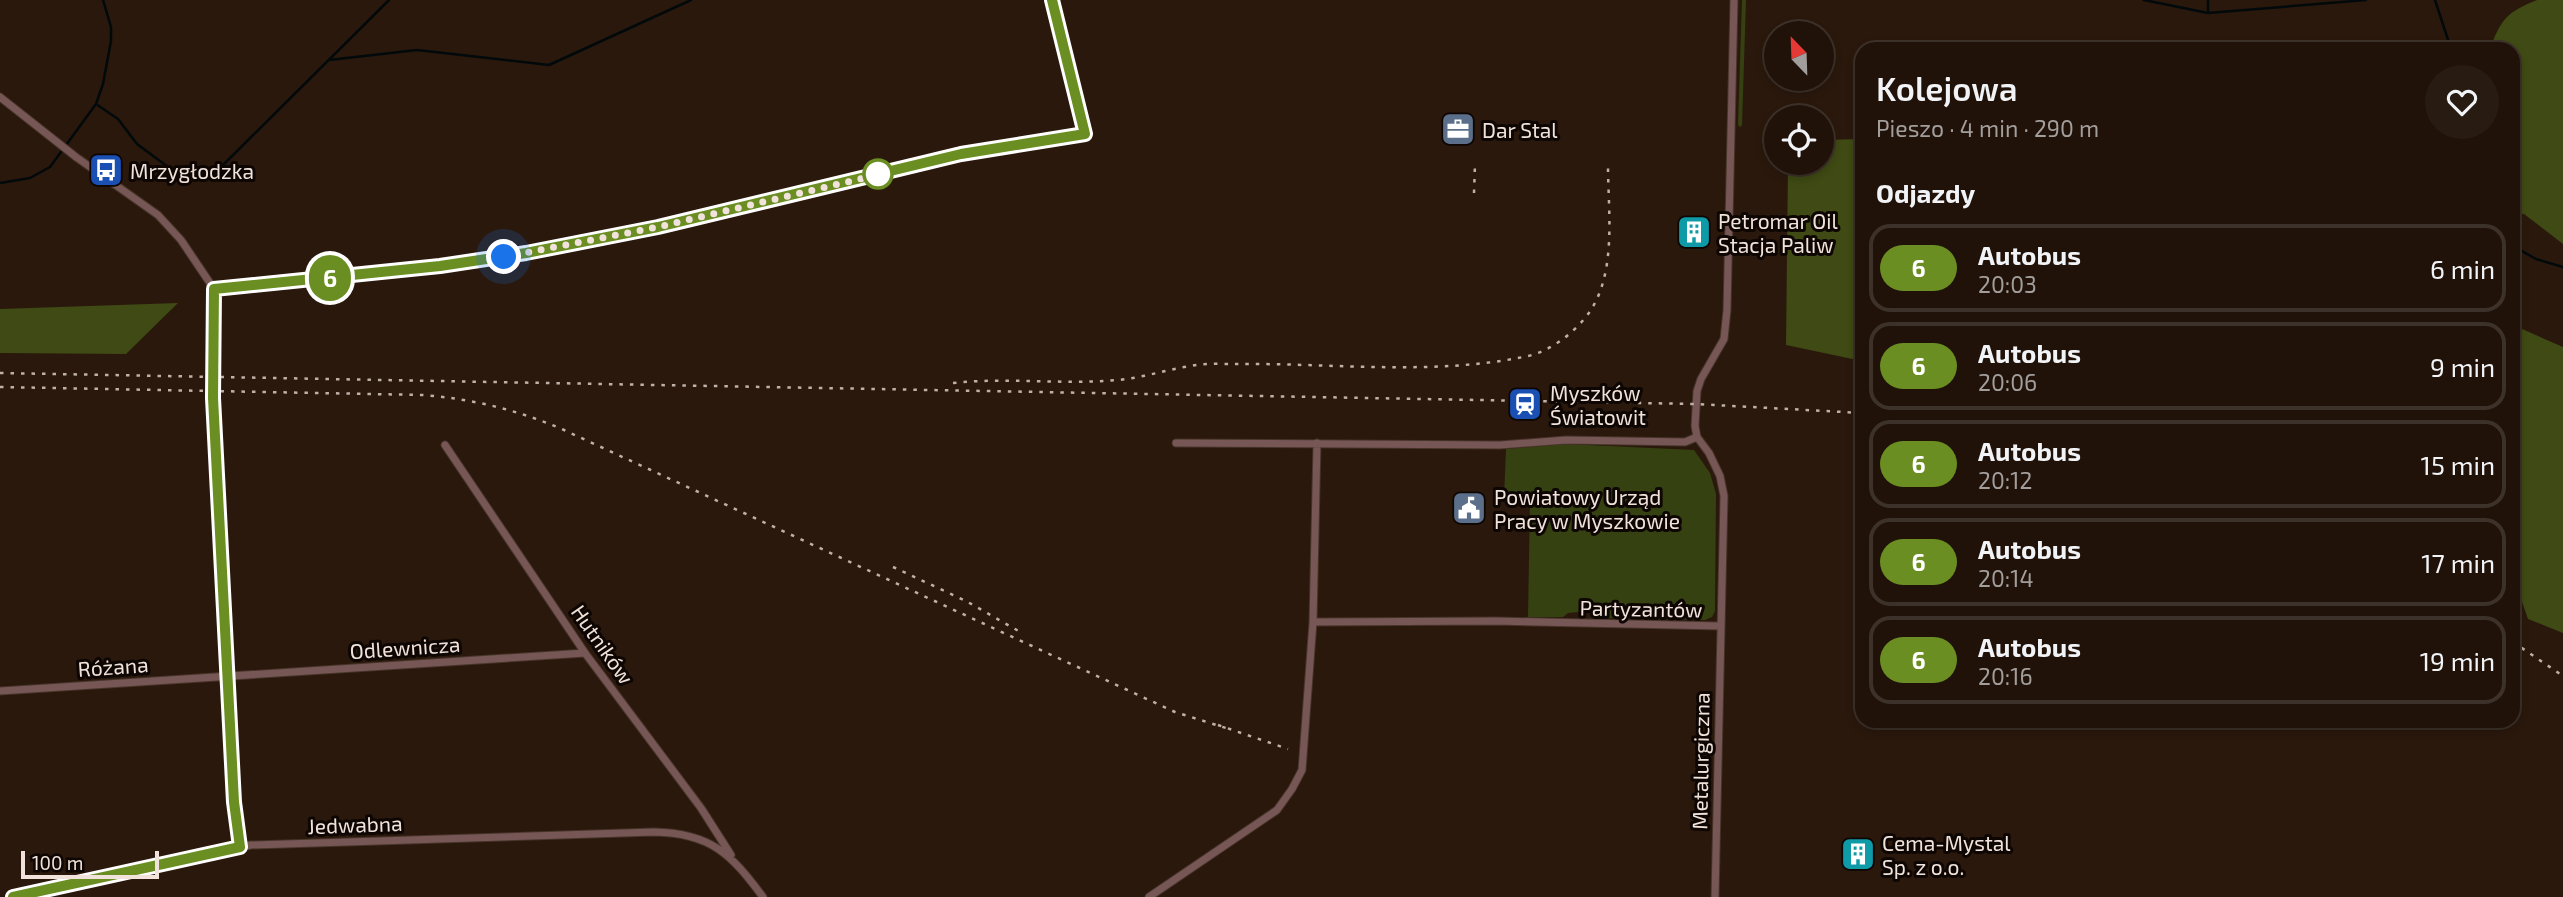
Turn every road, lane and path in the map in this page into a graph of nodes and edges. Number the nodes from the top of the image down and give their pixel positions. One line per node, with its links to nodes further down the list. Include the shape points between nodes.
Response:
1 (1052, 0): 4 (street, via 1085,134 961,154 658,227 537,251 440,266)
2 (1734, 0): 5 (street, via 1727,310 1724,339 1697,391)
3 (0, 97): 4 (street, via 158,215)
4 (214, 289): 12 (street, via 213,398)
5 (1696, 437): 7 (street, via 1685,442 1566,440 1500,445); 10 (street, Partyzantów, via 1720,476 1724,496)
6 (1176, 443): 7 (street)
7 (1317, 443): 9 (street)
8 (445, 445): 11 (street, Hutników)
9 (1313, 622): 10 (street, Partyzantów); 18 (street, via 1301,770 1292,789 1277,810)
10 (1720, 626): 19 (street, Metalurgiczna)
11 (586, 653): 12 (street, Odlewnicza); 15 (street, Hutników, via 701,807)
12 (228, 676): 13 (street, Różana); 14 (street)
13 (0, 691)
14 (240, 847): 15 (street, Jedwabna, via 654,832 703,842); 16 (street, Jedwabna)
15 (735, 861): 17 (street, Hutników)
16 (13, 897)
17 (763, 897)
18 (1149, 897)
19 (1715, 897)

